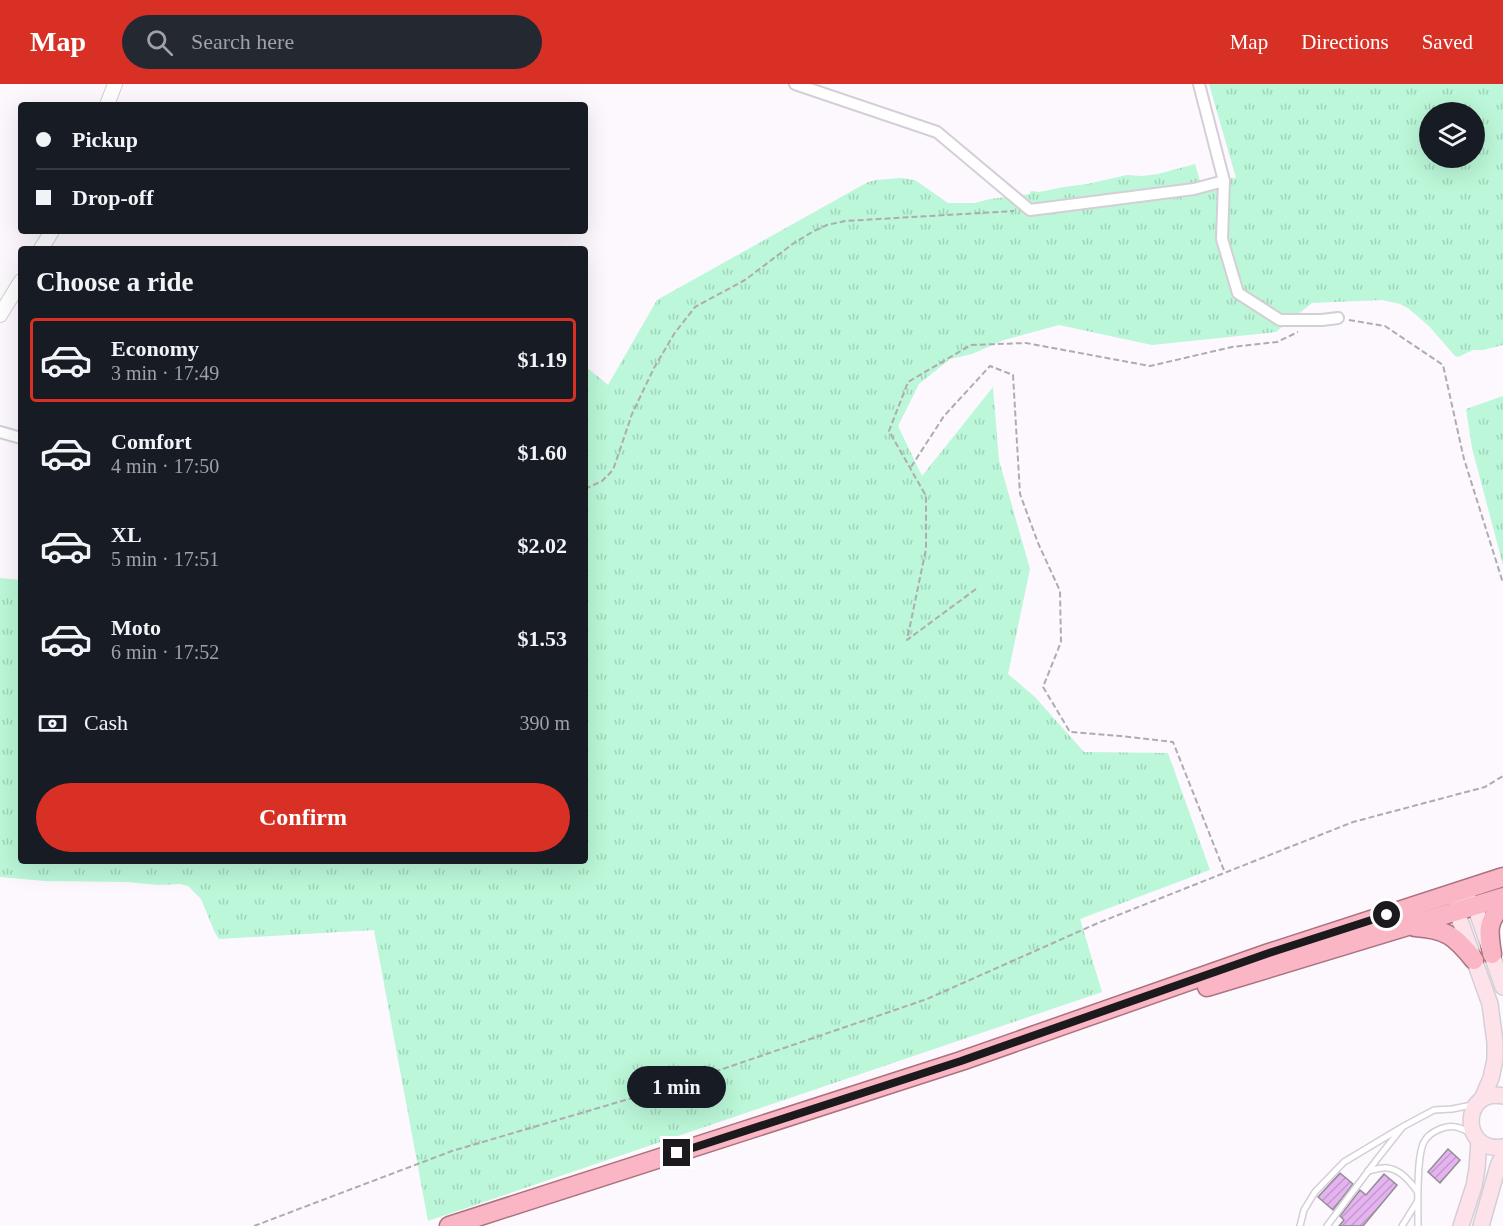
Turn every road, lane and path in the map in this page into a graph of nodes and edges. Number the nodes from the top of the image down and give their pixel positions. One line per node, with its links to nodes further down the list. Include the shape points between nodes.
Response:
1 (115, 84): 4 (street)
2 (795, 84): 6 (street, via 937,132)
3 (1199, 84): 5 (street)
4 (108, 102)
5 (1224, 181): 6 (street, via 1194,189); 10 (street, via 1222,239 1238,293 1280,320)
6 (1030, 210): 14 (path, via 845,221 827,225 794,243 745,280 695,307 654,368 632,414 613,470)
7 (18, 286): 8 (street)
8 (0, 315)
9 (1338, 318): 10 (street); 15 (path, via 1385,326 1443,365 1464,459)
10 (1322, 320): 13 (path, via 1277,342 1232,347 1150,366 1026,343 971,345 908,382 889,431)
11 (0, 432): 12 (street)
12 (18, 437)
13 (910, 468): 16 (path, via 926,496 926,549 907,640); 18 (path, via 944,416 990,366 1013,375 1020,494 1060,591 1060,642 1043,687 1070,732 1173,742)
14 (588, 488)
15 (1503, 583)
16 (976, 589)
17 (1503, 776): 18 (path, via 1485,787 1353,822)
18 (1225, 873): 39 (path, via 1098,923 927,999 673,1086 452,1151)
19 (1503, 877): 20 (highway)
20 (1459, 892): 23 (main road); 24 (main road); 29 (highway, via 1269,953)
21 (1503, 897): 23 (highway)
22 (1503, 903): 26 (highway, via 1490,923)
23 (1475, 906): 24 (highway); 26 (main road)
24 (1457, 912): 25 (highway); 27 (main road)
25 (1410, 926): 27 (highway, via 1446,933); 29 (highway)
26 (1492, 954): 28 (main road)
27 (1474, 960): 31 (main road, via 1490,1004 1495,1042 1491,1078)
28 (1503, 987)
29 (961, 1061): 40 (highway)
30 (1503, 1096): 31 (main road, via 1490,1095)
31 (1479, 1101): 32 (lane, via 1434,1110); 33 (main road, via 1470,1118)
32 (1404, 1126): 36 (lane); 41 (lane, via 1344,1162 1315,1192)
33 (1476, 1137): 34 (main road, via 1487,1146); 37 (lane, via 1450,1126 1431,1134 1421,1155); 45 (main road, via 1478,1168)
34 (1503, 1147)
35 (1503, 1155): 46 (main road)
36 (1368, 1171): 37 (lane, via 1387,1168 1398,1172); 42 (lane)
37 (1418, 1192): 38 (lane)
38 (1418, 1201): 43 (lane); 44 (lane)
39 (254, 1226)
40 (449, 1226)
41 (1300, 1226)
42 (1327, 1226)
43 (1402, 1226)
44 (1418, 1226)
45 (1461, 1226)
46 (1480, 1226)

